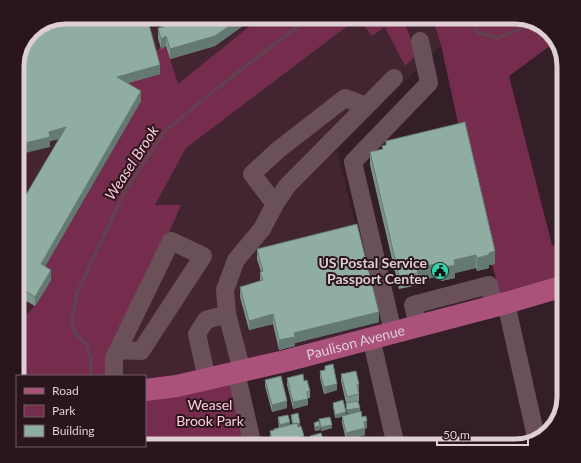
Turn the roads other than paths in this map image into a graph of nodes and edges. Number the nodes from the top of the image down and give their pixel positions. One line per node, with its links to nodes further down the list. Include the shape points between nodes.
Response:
1 (420, 41): 8 (street, via 428,83 353,162)
2 (394, 78): 3 (street)
3 (366, 106): 4 (street, via 287,186); 4 (street, via 345,98 278,150 252,174)
4 (275, 204): 7 (street, via 262,229 236,260 226,290)
5 (557, 288): 6 (main road, Paulison Avenue)
6 (500, 304): 8 (main road, Paulison Avenue); 15 (street)
7 (227, 314): 11 (street); 13 (street, via 206,320 197,334)
8 (393, 332): 9 (main road, Paulison Avenue)
9 (371, 338): 11 (main road, Paulison Avenue); 17 (street)
10 (118, 350): 10 (street, via 171,241 203,256 141,351); 12 (street, via 114,358)
11 (239, 372): 13 (main road, Paulison Avenue); 16 (street)
12 (114, 375)
13 (207, 379): 14 (main road, Paulison Avenue)
14 (146, 390)
15 (535, 434)
16 (252, 439)
17 (394, 439)

